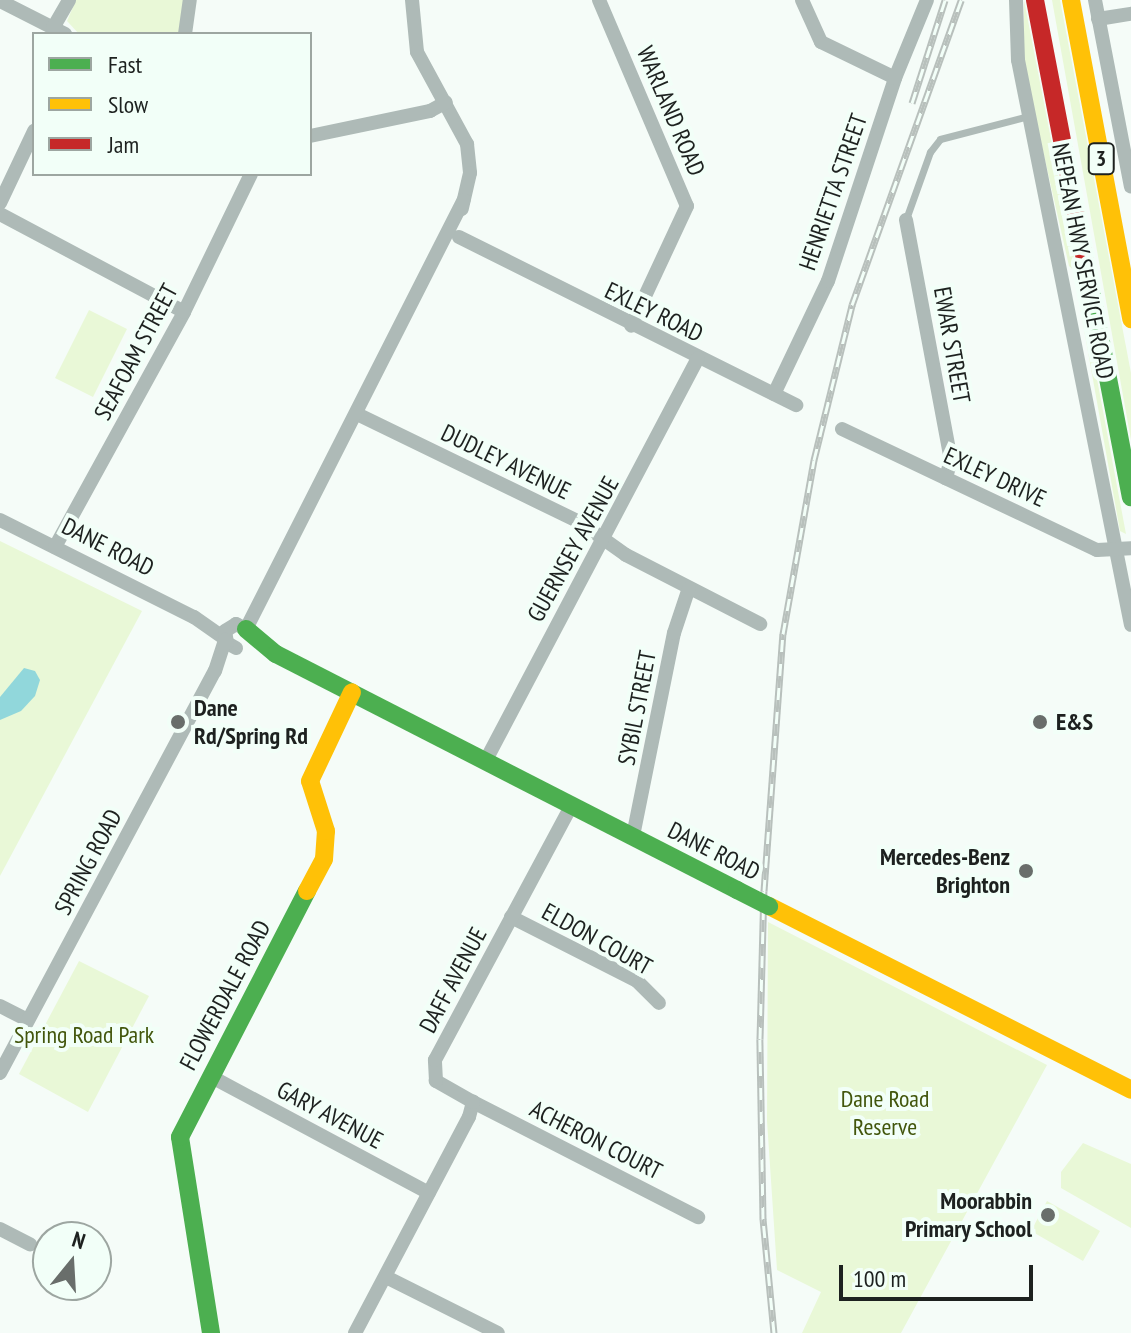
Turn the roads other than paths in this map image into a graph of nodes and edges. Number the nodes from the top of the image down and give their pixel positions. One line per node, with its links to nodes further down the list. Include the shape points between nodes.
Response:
1 (69, 0): 14 (street)
2 (190, 0): 15 (street)
3 (412, 0): 17 (street, via 417,52)
4 (599, 0): 31 (street, WARLAND ROAD, via 687,206)
5 (802, 0): 16 (street, via 821,42)
6 (927, 0): 16 (street, HENRIETTA STREET)
7 (1016, 0): 18 (street, NEPEAN HWY SERVICE ROAD, via 1015,38)
8 (1035, 0): 28 (main road, 3)
9 (1071, 0): 30 (main road, 3)
10 (1095, 0): 13 (street)
11 (0, 1): 14 (street)
12 (1131, 14): 13 (street)
13 (1098, 19): 22 (street)
14 (59, 31)
15 (185, 32)
16 (895, 78): 33 (street, HENRIETTA STREET, via 828,281)
17 (446, 102): 20 (street, via 430,111); 26 (street, via 467,144 470,173)
18 (1031, 116): 25 (lane, via 940,139 930,152); 27 (street, NEPEAN HWY SERVICE ROAD)
19 (32, 135): 23 (street)
20 (312, 136)
21 (250, 176): 29 (street, SEAFOAM STREET)
22 (1131, 187)
23 (0, 203)
24 (0, 214): 29 (street)
25 (906, 220): 37 (street, EWAR STREET, via 951,460)
26 (452, 241): 31 (street, EXLEY ROAD); 35 (street, SPRING ROAD)
27 (1065, 278): 28 (street); 42 (street, NEPEAN HWY SERVICE ROAD)
28 (1092, 290): 38 (main road, 3)
29 (184, 312): 41 (street, SEAFOAM STREET)
30 (1131, 319)
31 (631, 326): 32 (street, EXLEY ROAD)
32 (698, 358): 33 (street, EXLEY ROAD); 40 (street, GUERNSEY AVENUE)
33 (774, 394): 34 (street, EXLEY ROAD)
34 (796, 405)
35 (357, 414): 40 (street, DUDLEY AVENUE); 46 (street, SPRING ROAD)
36 (842, 429): 37 (street, EXLEY DRIVE)
37 (946, 478): 42 (street, EXLEY DRIVE, via 1097,550)
38 (1131, 497)
39 (0, 520): 41 (street, DANE ROAD)
40 (603, 538): 43 (street, DUDLEY AVENUE); 48 (street, GUERNSEY AVENUE)
41 (55, 547): 46 (street, DANE ROAD)
42 (1124, 550): 45 (street, NEPEAN HWY SERVICE ROAD)
43 (689, 588): 44 (street, DUDLEY AVENUE); 50 (street, SYBIL STREET, via 674,633)
44 (760, 624)
45 (1131, 625)
46 (236, 635): 47 (main road, DANE ROAD); 54 (street, SPRING ROAD)
47 (352, 692): 48 (main road, DANE ROAD); 56 (main road, FLOWERDALE ROAD, via 310,781 326,831 324,859)
48 (486, 760): 49 (main road, DANE ROAD)
49 (572, 805): 50 (main road, DANE ROAD); 51 (street, DAFF AVENUE)
50 (633, 836): 57 (main road, DANE ROAD, bridge)
51 (511, 917): 52 (street, ELDON COURT, via 637,981); 58 (street, DAFF AVENUE, via 433,1068 440,1085)
52 (659, 1003)
53 (0, 1006): 54 (street)
54 (28, 1020): 55 (street, SPRING ROAD)
55 (0, 1073)
56 (210, 1076): 59 (street, GARY AVENUE); 64 (main road, FLOWERDALE ROAD, via 179,1143)
57 (1131, 1090)
58 (473, 1102): 59 (street); 60 (street, ACHERON COURT)
59 (429, 1193): 63 (street)
60 (698, 1217)
61 (0, 1229): 62 (street)
62 (30, 1244)
63 (386, 1277): 65 (street); 66 (street)
64 (211, 1333)
65 (355, 1333)
66 (498, 1333)

